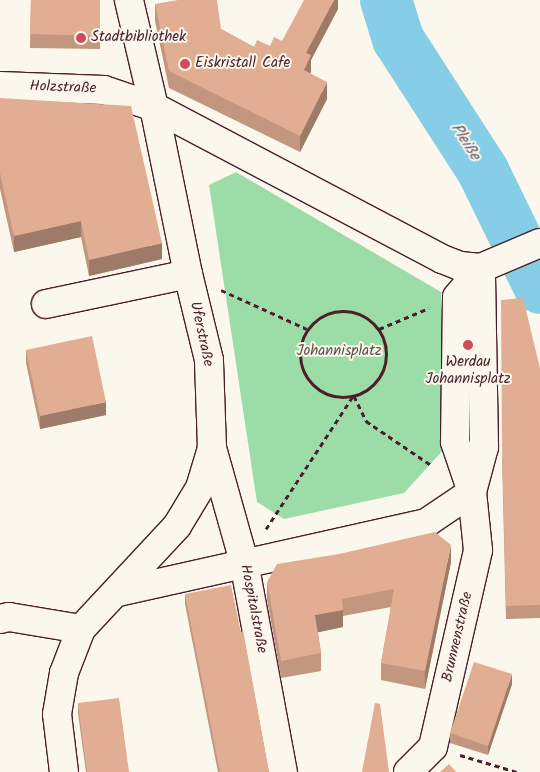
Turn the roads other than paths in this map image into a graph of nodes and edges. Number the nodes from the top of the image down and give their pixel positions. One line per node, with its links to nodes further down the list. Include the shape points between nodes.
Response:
1 (129, 0): 3 (street, Uferstraße)
2 (0, 86): 3 (street, Holzstraße, via 104,90)
3 (154, 107): 5 (street, via 442,259 460,266); 6 (street, Uferstraße)
4 (540, 242): 5 (street)
5 (488, 265): 9 (street, via 484,447); 9 (street, via 457,297 455,442)
6 (188, 274): 7 (street); 8 (street, Uferstraße, via 209,360)
7 (46, 304)
8 (212, 448): 10 (street, Hospitalstraße); 11 (street, Uferstraße, via 200,488 177,526)
9 (472, 492): 10 (street, via 426,523); 16 (street, Brunnenstraße, via 478,550 433,747)
10 (244, 562): 11 (street); 15 (street, Hospitalstraße)
11 (118, 592): 13 (street, Uferstraße)
12 (0, 619): 13 (street, via 9,617)
13 (80, 630): 14 (street, via 64,673 56,714)
14 (64, 772)
15 (283, 772)
16 (408, 772)

